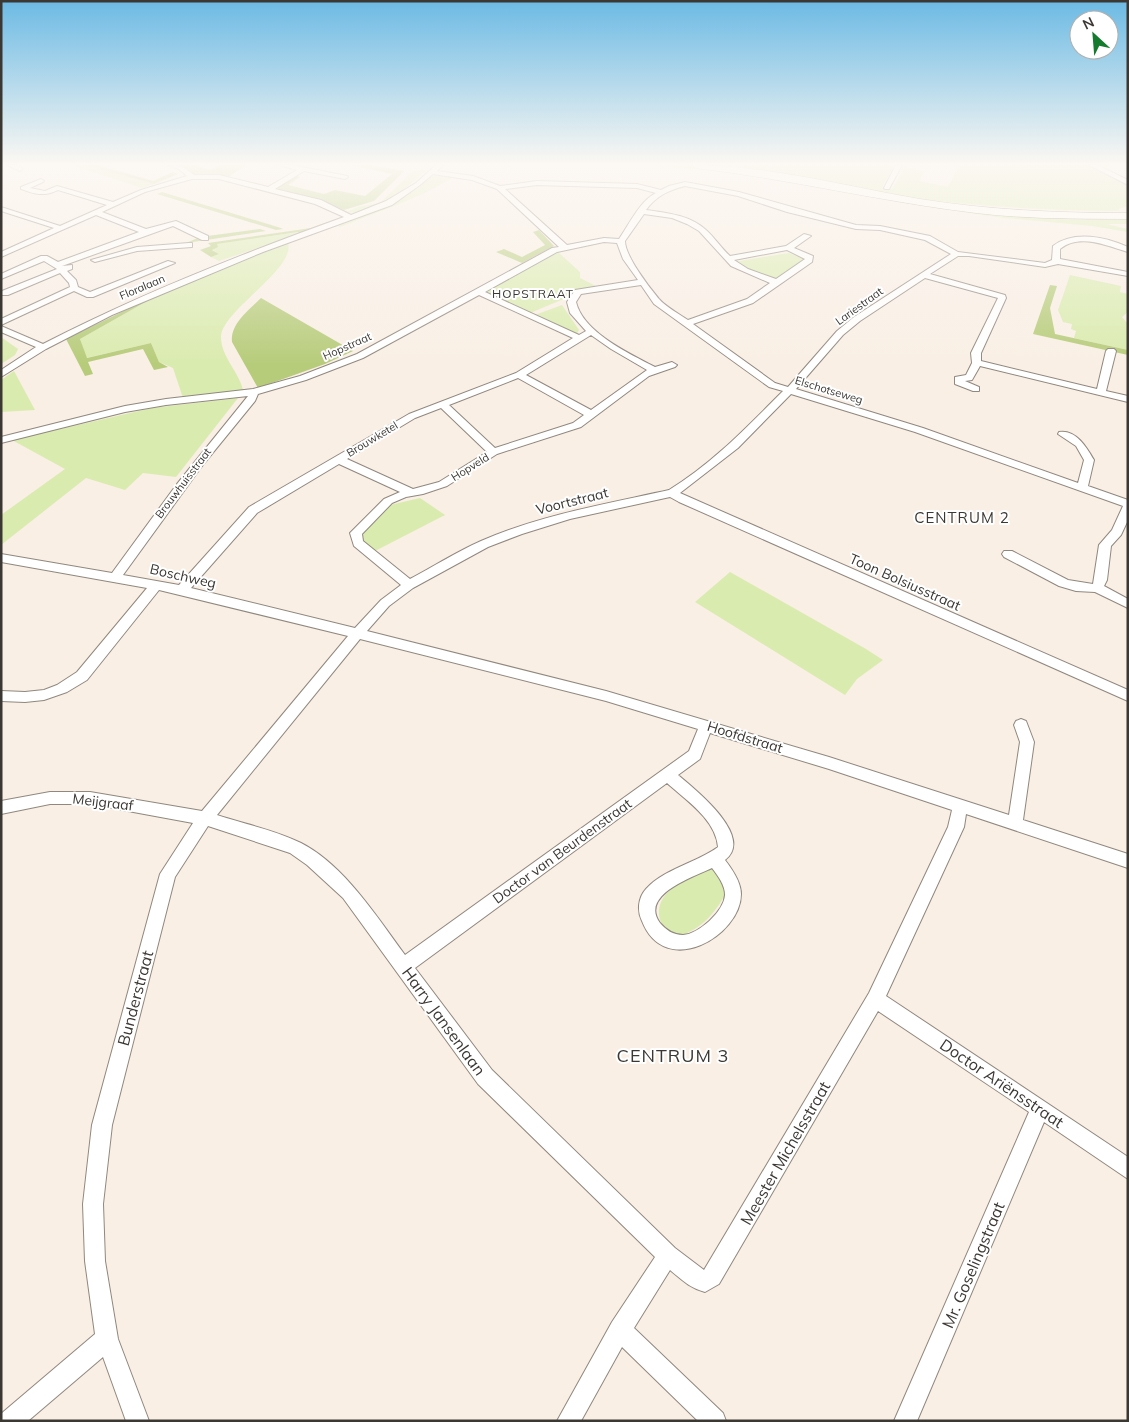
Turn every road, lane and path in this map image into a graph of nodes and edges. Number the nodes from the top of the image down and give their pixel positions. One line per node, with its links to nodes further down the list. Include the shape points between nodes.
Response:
1 (53, 231): 17 (street)
2 (191, 231): 10 (street)
3 (315, 231): 35 (street, Floralaan, via 229,262 109,313)
4 (547, 231): 13 (street)
5 (627, 231): 11 (street)
6 (703, 231): 18 (street)
7 (895, 231): 16 (street, via 926,238)
8 (146, 232): 21 (street)
9 (807, 236): 14 (street)
10 (205, 238)
11 (621, 241): 13 (street, Hopstraat, via 604,240); 25 (street, Elschotseweg, via 627,259)
12 (189, 245): 21 (street, via 137,249)
13 (564, 247): 28 (street, Hopstraat)
14 (788, 248): 18 (street); 26 (street, via 810,258)
15 (1128, 250): 19 (street, via 1103,242 1070,240 1056,248)
16 (956, 254): 19 (street, via 1045,265); 23 (street, Lariestraat)
17 (1, 255)
18 (728, 260): 26 (street)
19 (1056, 261): 22 (street)
20 (172, 263): 27 (street, via 90,295)
21 (60, 267): 24 (street, via 44,258); 27 (street); 29 (street)
22 (1128, 274)
23 (923, 275): 37 (street, via 1001,295 976,353); 43 (street, Lariestraat, via 856,319)
24 (1, 277)
25 (642, 282): 31 (street, Elschotseweg, via 657,302); 33 (street, via 578,292 572,297 571,310)
26 (775, 282): 31 (street, via 750,301)
27 (74, 288): 30 (street)
28 (479, 292): 34 (street); 44 (street, Hopstraat, via 351,360)
29 (5, 293)
30 (1, 322)
31 (686, 324): 43 (street, Elschotseweg, via 760,378)
32 (1, 329): 35 (street)
33 (591, 331): 34 (street, Brouwketel); 39 (street)
34 (579, 338): 41 (street, Brouwketel)
35 (43, 347): 40 (street, Floralaan)
36 (1111, 351): 45 (street)
37 (976, 363): 42 (street, via 969,378 958,379 958,382); 45 (street)
38 (672, 366): 39 (street, Hopveld)
39 (654, 370): 48 (street, Hopveld)
40 (1, 374)
41 (519, 375): 47 (street, Brouwketel); 48 (street)
42 (976, 389)
43 (789, 391): 53 (street, Elschotseweg, via 919,430); 55 (street, Voortstraat, via 734,446)
44 (254, 392): 50 (street, Hopstraat, via 148,405); 59 (street, Brouwhuisstraat, via 252,399 218,436 179,487)
45 (1100, 392): 46 (street)
46 (1128, 399)
47 (442, 404): 51 (street); 52 (street, Brouwketel, via 412,416)
48 (592, 415): 51 (street, Hopveld, via 577,425)
49 (1063, 434): 53 (street, via 1080,444 1089,460)
50 (1, 440)
51 (493, 452): 54 (street, Hopveld, via 443,484)
52 (338, 459): 54 (street); 63 (street, Brouwketel, via 253,510)
53 (1082, 488): 56 (street, Elschotseweg)
54 (412, 493): 60 (street, Hopveld, via 388,501 356,533 358,543)
55 (672, 493): 60 (street, Voortstraat, via 518,531 484,544); 67 (street, Toon Bolsiusstraat)
56 (1128, 505): 62 (street, via 1117,532 1105,545)
57 (1008, 554): 62 (street, via 1073,587)
58 (1, 558): 59 (street, Boschweg)
59 (115, 577): 61 (street, Boschweg)
60 (409, 584): 65 (street, Voortstraat)
61 (156, 585): 63 (street, Boschweg); 66 (street, via 82,676 50,694 30,698)
62 (1097, 588): 64 (street)
63 (182, 590): 65 (street, Boschweg)
64 (1128, 604)
65 (357, 634): 68 (street, Hoofdstraat, via 606,696); 73 (street, Bunderstraat)
66 (1, 696)
67 (1128, 696)
68 (706, 725): 70 (street, Doctor van Beurdenstraat, via 695,755); 71 (street, Hoofdstraat)
69 (1021, 725): 74 (street, via 1027,742)
70 (667, 774): 75 (street, via 718,824 727,841 726,850); 77 (street, Doctor van Beurdenstraat)
71 (960, 805): 74 (street, Hoofdstraat); 78 (street, Meester Michelsstraat, via 956,827)
72 (2, 808): 73 (street, Meijgraaf, via 50,798 83,797)
73 (205, 818): 77 (street, Harry Jansenlaan, via 295,848 313,860 348,893); 83 (street, Bunderstraat, via 168,874 102,1125 93,1204 95,1261)
74 (1015, 824): 76 (street, Hoofdstraat)
75 (714, 859): 75 (street, via 656,890 648,900 646,911 650,924 670,942 684,943 701,938 720,922 733,897 732,886)
76 (1128, 861)
77 (404, 966): 81 (street, Harry Jansenlaan, via 485,1077)
78 (875, 998): 79 (street, Doctor Ariënsstraat); 81 (street, Meester Michelsstraat, via 712,1277 705,1281 697,1279)
79 (1040, 1108): 80 (street, Doctor Ariënsstraat); 88 (street, Mr. Goselingstraat)
80 (1128, 1169)
81 (668, 1256): 82 (street)
82 (620, 1330): 86 (street); 87 (street)
83 (107, 1339): 84 (street); 85 (street, Bunderstraat)
84 (10, 1421)
85 (138, 1421)
86 (568, 1421)
87 (715, 1421)
88 (905, 1421)

